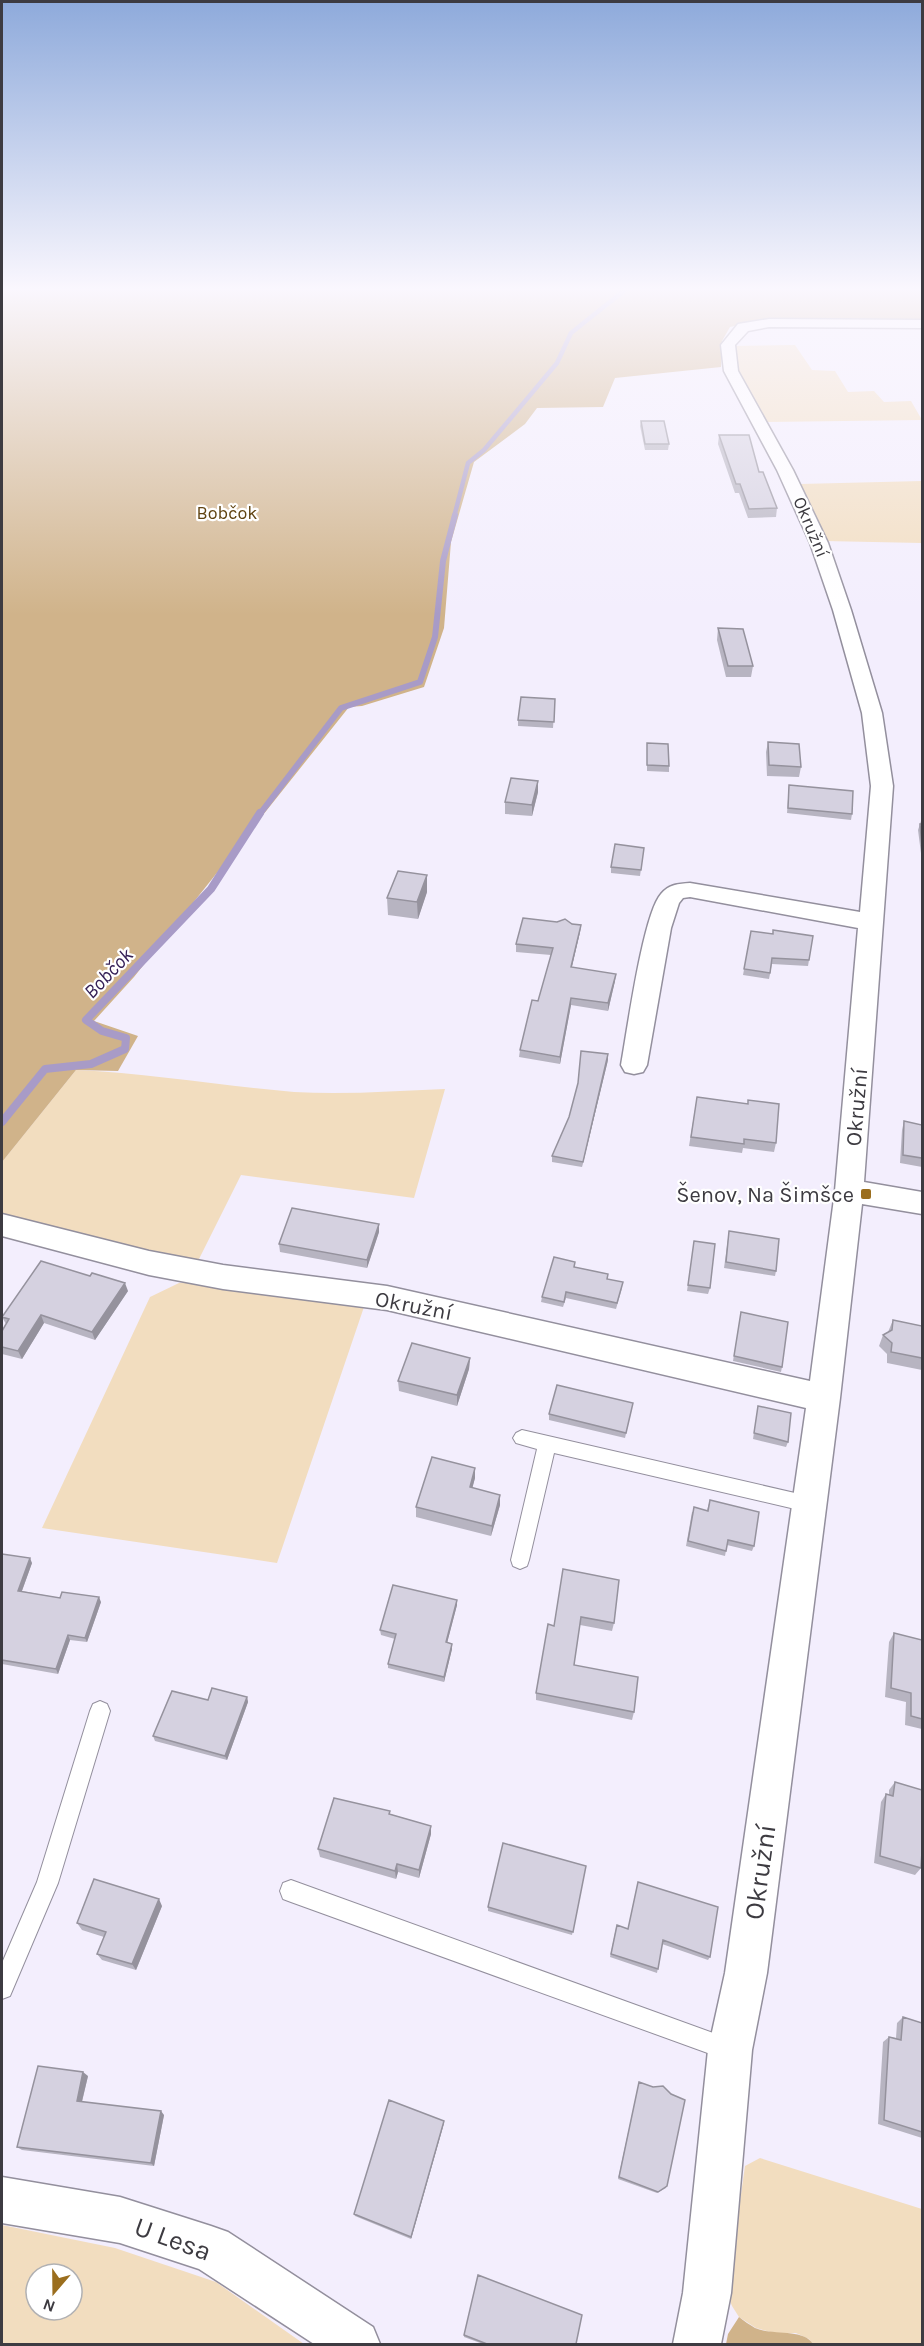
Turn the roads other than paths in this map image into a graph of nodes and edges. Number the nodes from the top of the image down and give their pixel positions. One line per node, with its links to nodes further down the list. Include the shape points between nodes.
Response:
1 (744, 395): 2 (street, Okružní, via 819,543 872,713 882,786)
2 (870, 922): 3 (street, via 690,890 676,892 668,900 659,928); 4 (street, Okružní)
3 (634, 1065)
4 (849, 1191): 5 (street); 7 (street, Okružní)
5 (922, 1203)
6 (2, 1225): 7 (street, Okružní, via 149,1263 223,1277 387,1298)
7 (824, 1398): 10 (street, Okružní)
8 (522, 1438): 9 (lane)
9 (547, 1444): 10 (lane); 11 (lane)
10 (808, 1504): 15 (street, Okružní, via 746,1973)
11 (520, 1560)
12 (100, 1710): 14 (lane, via 47,1883)
13 (291, 1891): 15 (lane)
14 (2, 1988)
15 (730, 2050): 18 (street, Okružní, via 707,2293)
16 (2, 2200): 17 (street, U Lesa, via 120,2220 211,2249)
17 (356, 2344)
18 (697, 2344)

